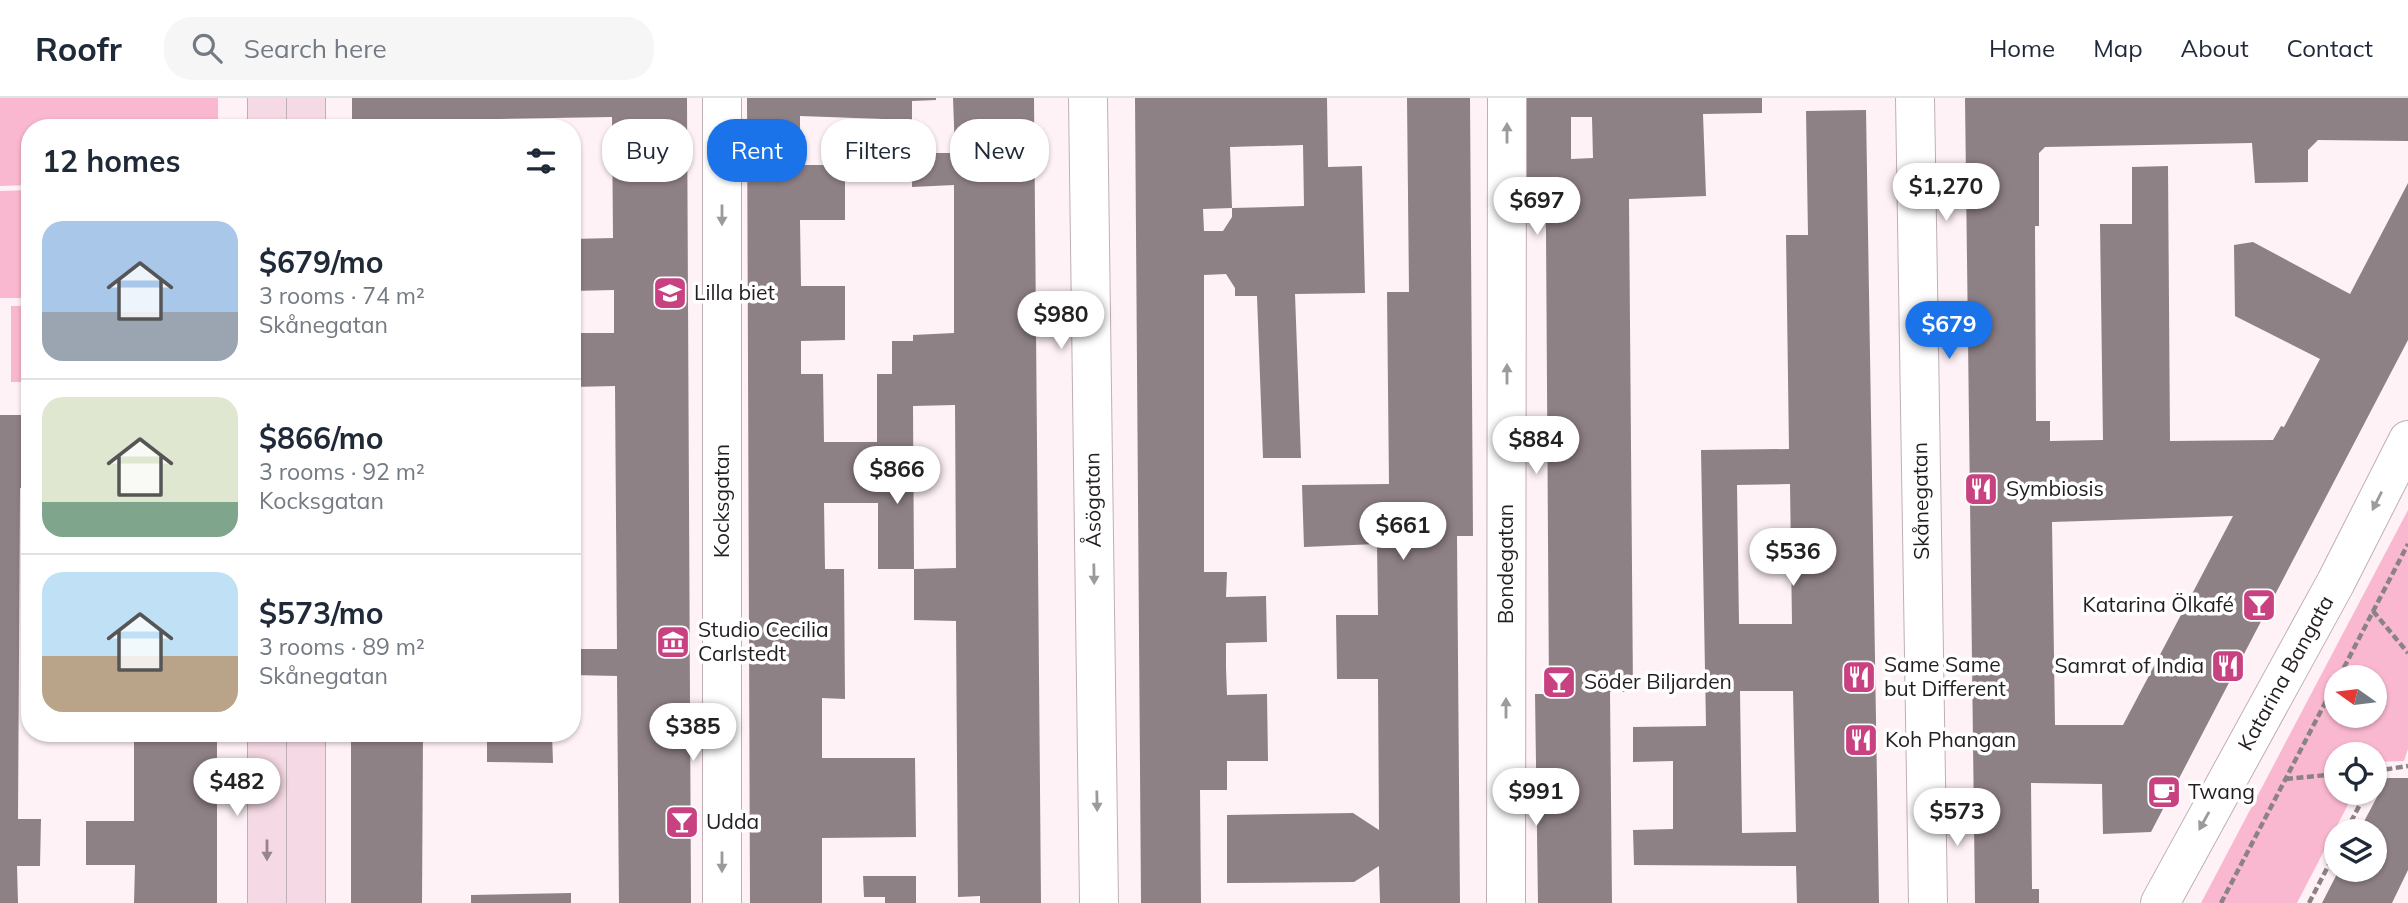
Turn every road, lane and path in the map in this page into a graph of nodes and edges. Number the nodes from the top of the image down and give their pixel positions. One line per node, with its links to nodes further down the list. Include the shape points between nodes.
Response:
1 (267, 98): 7 (street)
2 (306, 98): 8 (street)
3 (722, 98): 24 (street, Kocksgatan, one-way to 24)
4 (1088, 98): 25 (street, Åsögatan, one-way to 25)
5 (1507, 98): 26 (street, Bondegatan, one-way to 5)
6 (1914, 98): 27 (street, Skånegatan)
7 (267, 119)
8 (306, 119)
9 (2408, 440): 28 (street, Katarina Bangata, one-way to 28, via 2336,582)
10 (2408, 544): 11 (path)
11 (2373, 611): 12 (path); 13 (path)
12 (2408, 653)
13 (2345, 665)
14 (2324, 705): 20 (path)
15 (267, 742): 22 (street, one-way to 22)
16 (306, 742): 23 (street)
17 (2408, 765): 18 (path)
18 (2387, 770)
19 (2324, 775): 20 (path)
20 (2286, 779): 29 (path)
21 (2324, 874): 30 (path)
22 (267, 903)
23 (306, 903)
24 (722, 903)
25 (1099, 903)
26 (1506, 903)
27 (1928, 903)
28 (2160, 903)
29 (2221, 903)
30 (2309, 903)

